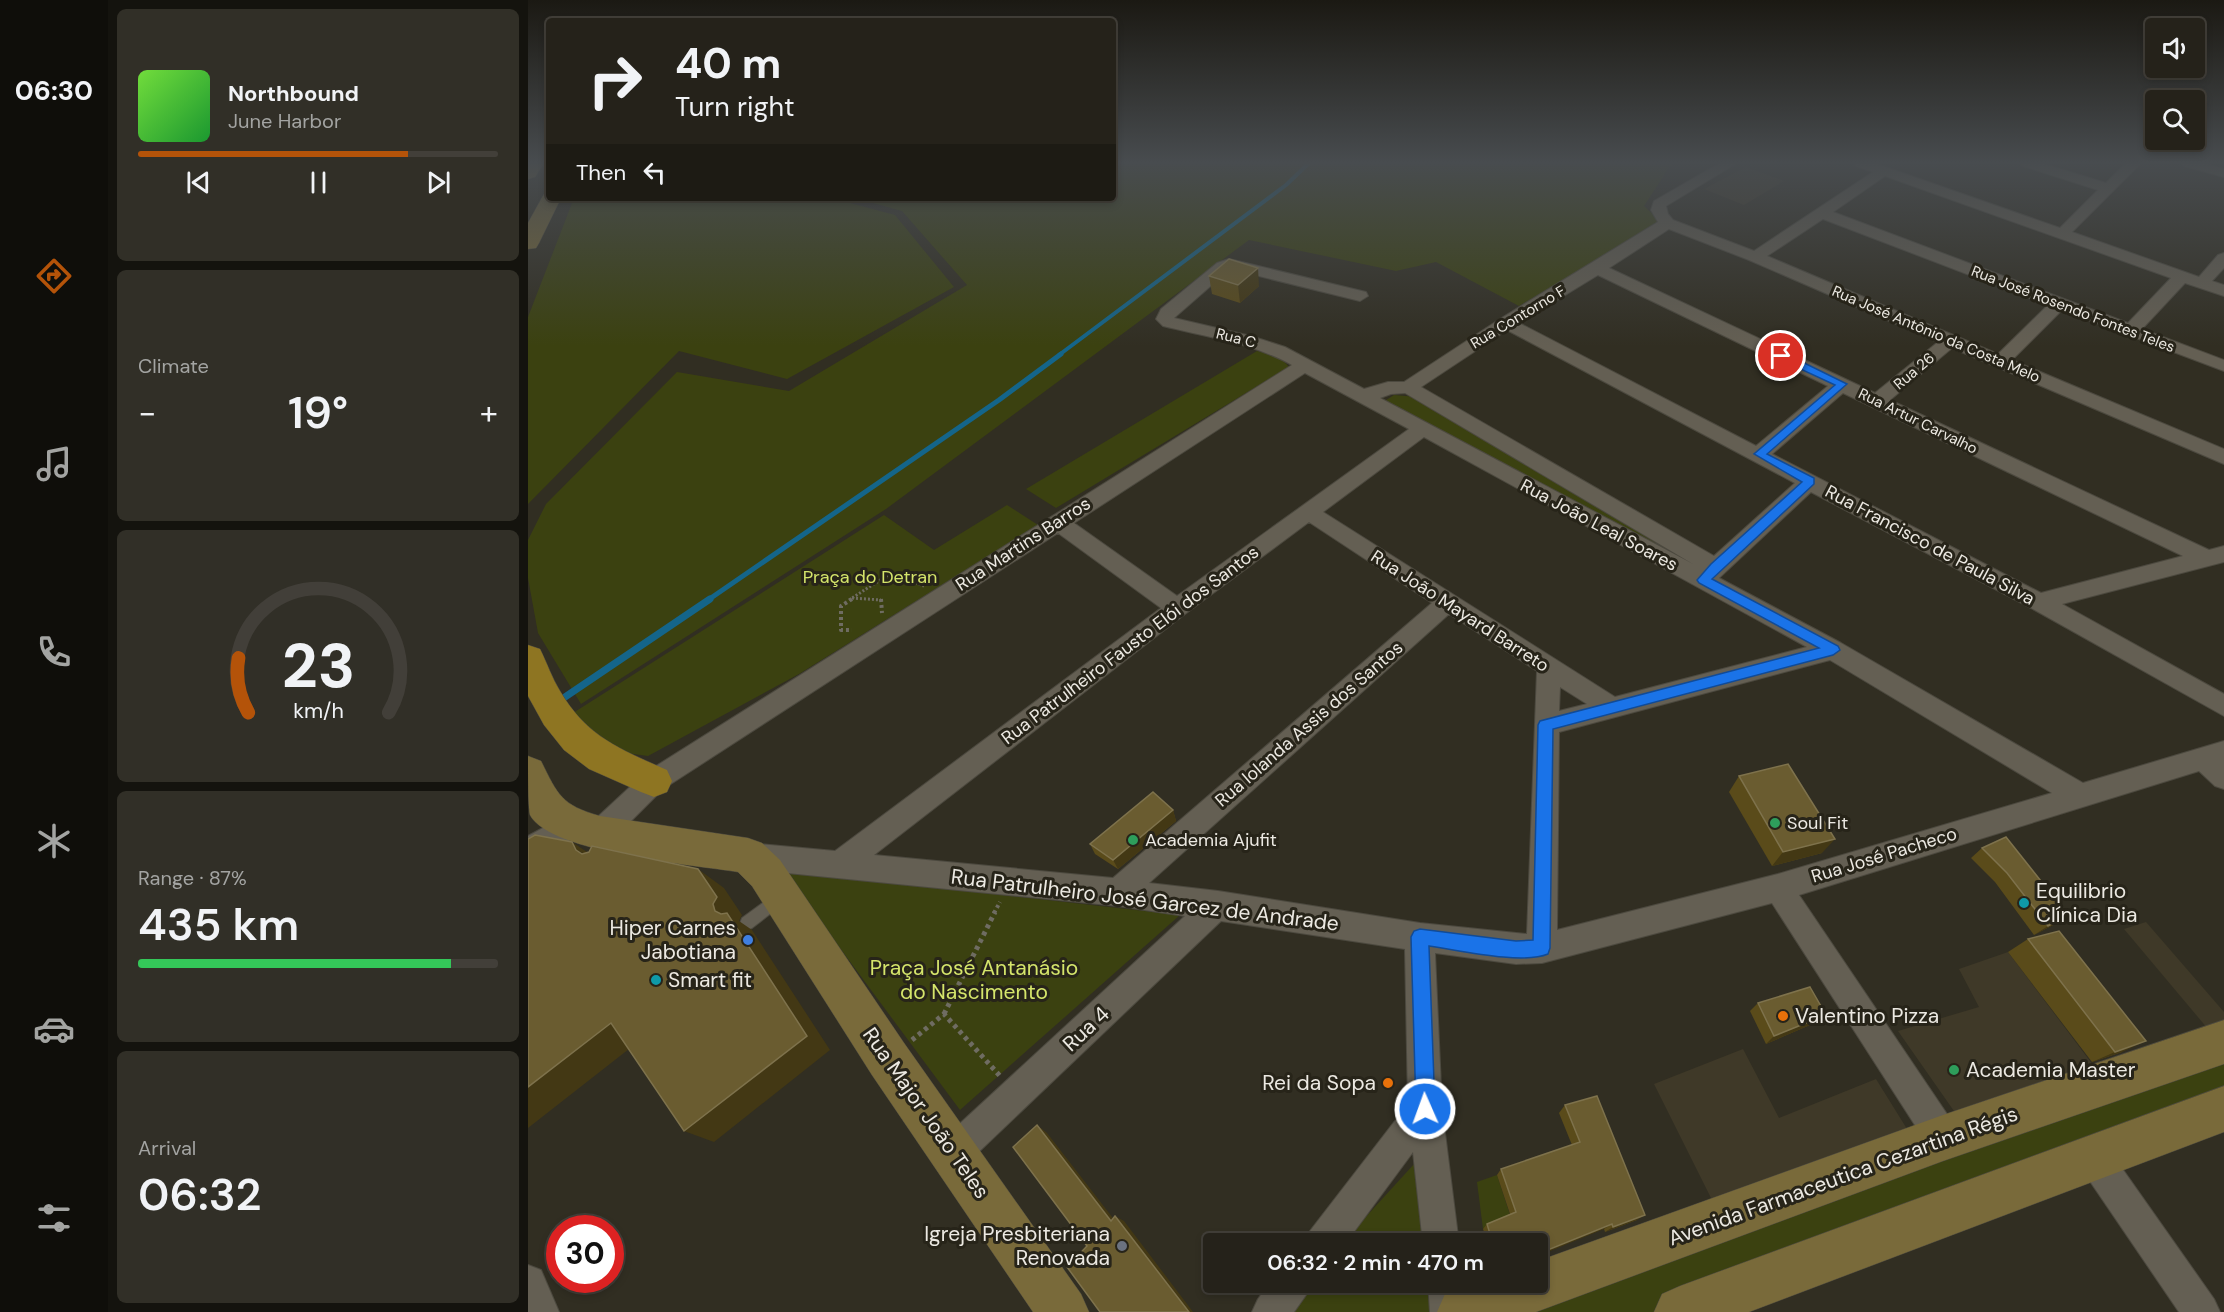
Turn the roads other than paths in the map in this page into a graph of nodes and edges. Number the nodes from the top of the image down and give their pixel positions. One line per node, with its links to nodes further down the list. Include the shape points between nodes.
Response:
1 (538, 224): 9 (street)
2 (1666, 224): 12 (street, Rua Contorno F)
3 (1671, 224): 10 (street, Rua José Antônio da Costa Melo)
4 (1805, 224): 10 (street)
5 (1852, 224): 17 (street, Rua José Rosendo Fontes Teles)
6 (2034, 224): 8 (street)
7 (2072, 224): 8 (street)
8 (2062, 234): 13 (street)
9 (528, 243)
10 (1755, 256): 20 (street, Rua José Antônio da Costa Melo)
11 (2224, 258): 14 (street)
12 (1597, 269): 18 (street, Rua Contorno F); 24 (street, Rua Artur Carvalho)
13 (2182, 276): 14 (street); 19 (street)
14 (2202, 283): 15 (street)
15 (2224, 291)
16 (1360, 296): 22 (street, Rua C, via 1229,264 1167,313 1165,319 1169,322 1263,345)
17 (2060, 303): 19 (street, Rua José Rosendo Fontes Teles); 21 (street)
18 (1506, 323): 25 (street, Rua Contorno F); 29 (street, Rua Francisco de Paula Silva)
19 (2131, 330): 23 (street, Rua José Rosendo Fontes Teles)
20 (1951, 340): 21 (street, Rua José Antônio da Costa Melo); 27 (street, Rua 26)
21 (2001, 361): 30 (street, Rua José Antônio da Costa Melo)
22 (1305, 364): 26 (street, Rua João Leal Soares); 33 (street, Rua Martins Barros)
23 (2224, 366)
24 (1842, 384): 27 (street, Rua Artur Carvalho); 29 (street)
25 (1408, 387): 26 (street, Rua Contorno F); 35 (street, Rua João Leal Soares)
26 (1362, 395): 28 (street, Rua João Leal Soares)
27 (1877, 401): 34 (street, Rua Artur Carvalho)
28 (1422, 429): 32 (street, Rua Patrulheiro Fausto Elói dos Santos); 35 (street, Rua João Leal Soares)
29 (1759, 454): 31 (street, Rua Francisco de Paula Silva)
30 (2224, 457)
31 (1810, 481): 35 (street); 36 (street, Rua Francisco de Paula Silva)
32 (1308, 512): 37 (street, Rua João Mayard Barreto); 38 (street, Rua Patrulheiro Fausto Elói dos Santos)
33 (1057, 522): 38 (street); 48 (street, Rua Martins Barros)
34 (2215, 556): 36 (street)
35 (1709, 573): 39 (street, Rua João Leal Soares)
36 (2038, 602): 42 (street, Rua Francisco de Paula Silva)
37 (1447, 603): 41 (street, Rua João Mayard Barreto); 55 (street, Rua Iolanda Assis dos Santos)
38 (1177, 608): 53 (street, Rua Patrulheiro Fausto Elói dos Santos)
39 (1833, 650): 43 (street); 49 (street, Rua João Leal Soares)
40 (528, 658): 48 (main road, via 560,721 579,742 603,758)
41 (1549, 669): 43 (street, Rua João Mayard Barreto); 44 (street)
42 (2224, 706)
43 (1613, 708): 44 (street)
44 (1546, 725): 60 (street)
45 (2214, 756): 47 (street); 49 (street, Rua José Pacheco)
46 (528, 772): 50 (street, via 545,807)
47 (2224, 778)
48 (654, 781): 50 (street, Rua Martins Barros)
49 (2079, 795): 54 (street, Rua José Pacheco)
50 (591, 834): 51 (street, Rua Martins Barros); 52 (street)
51 (528, 851)
52 (748, 856): 53 (street, Rua Patrulheiro José Garcez de Andrade); 56 (street, Rua Major João Teles)
53 (842, 864): 55 (street, Rua Patrulheiro José Garcez de Andrade)
54 (1778, 888): 60 (street, Rua José Pacheco); 64 (street)
55 (1118, 892): 57 (street, Rua Patrulheiro José Garcez de Andrade)
56 (782, 896): 58 (lane); 65 (street, Rua Major João Teles)
57 (1218, 905): 59 (street, Rua Patrulheiro José Garcez de Andrade); 65 (street, Rua 4)
58 (747, 923)
59 (1420, 937): 60 (street, Rua Patrulheiro José Garcez de Andrade, via 1516,949); 62 (street)
60 (1542, 948)
61 (2224, 1042): 64 (street, Avenida Farmaceutica Cezartina Régis)
62 (1425, 1109): 67 (street); 68 (street)
63 (2224, 1109): 66 (street)
64 (1943, 1138): 76 (street, Avenida Farmaceutica Cezartina Régis)
65 (954, 1152): 73 (street, Rua Major João Teles)
66 (2095, 1159): 77 (street); 78 (street)
67 (1331, 1233)
68 (1440, 1233)
69 (528, 1282): 72 (street)
70 (1285, 1293): 74 (street)
71 (1447, 1293): 75 (street)
72 (540, 1312)
73 (1063, 1312)
74 (1271, 1312)
75 (1449, 1312)
76 (1463, 1312)
77 (1680, 1312)
78 (2201, 1312)

